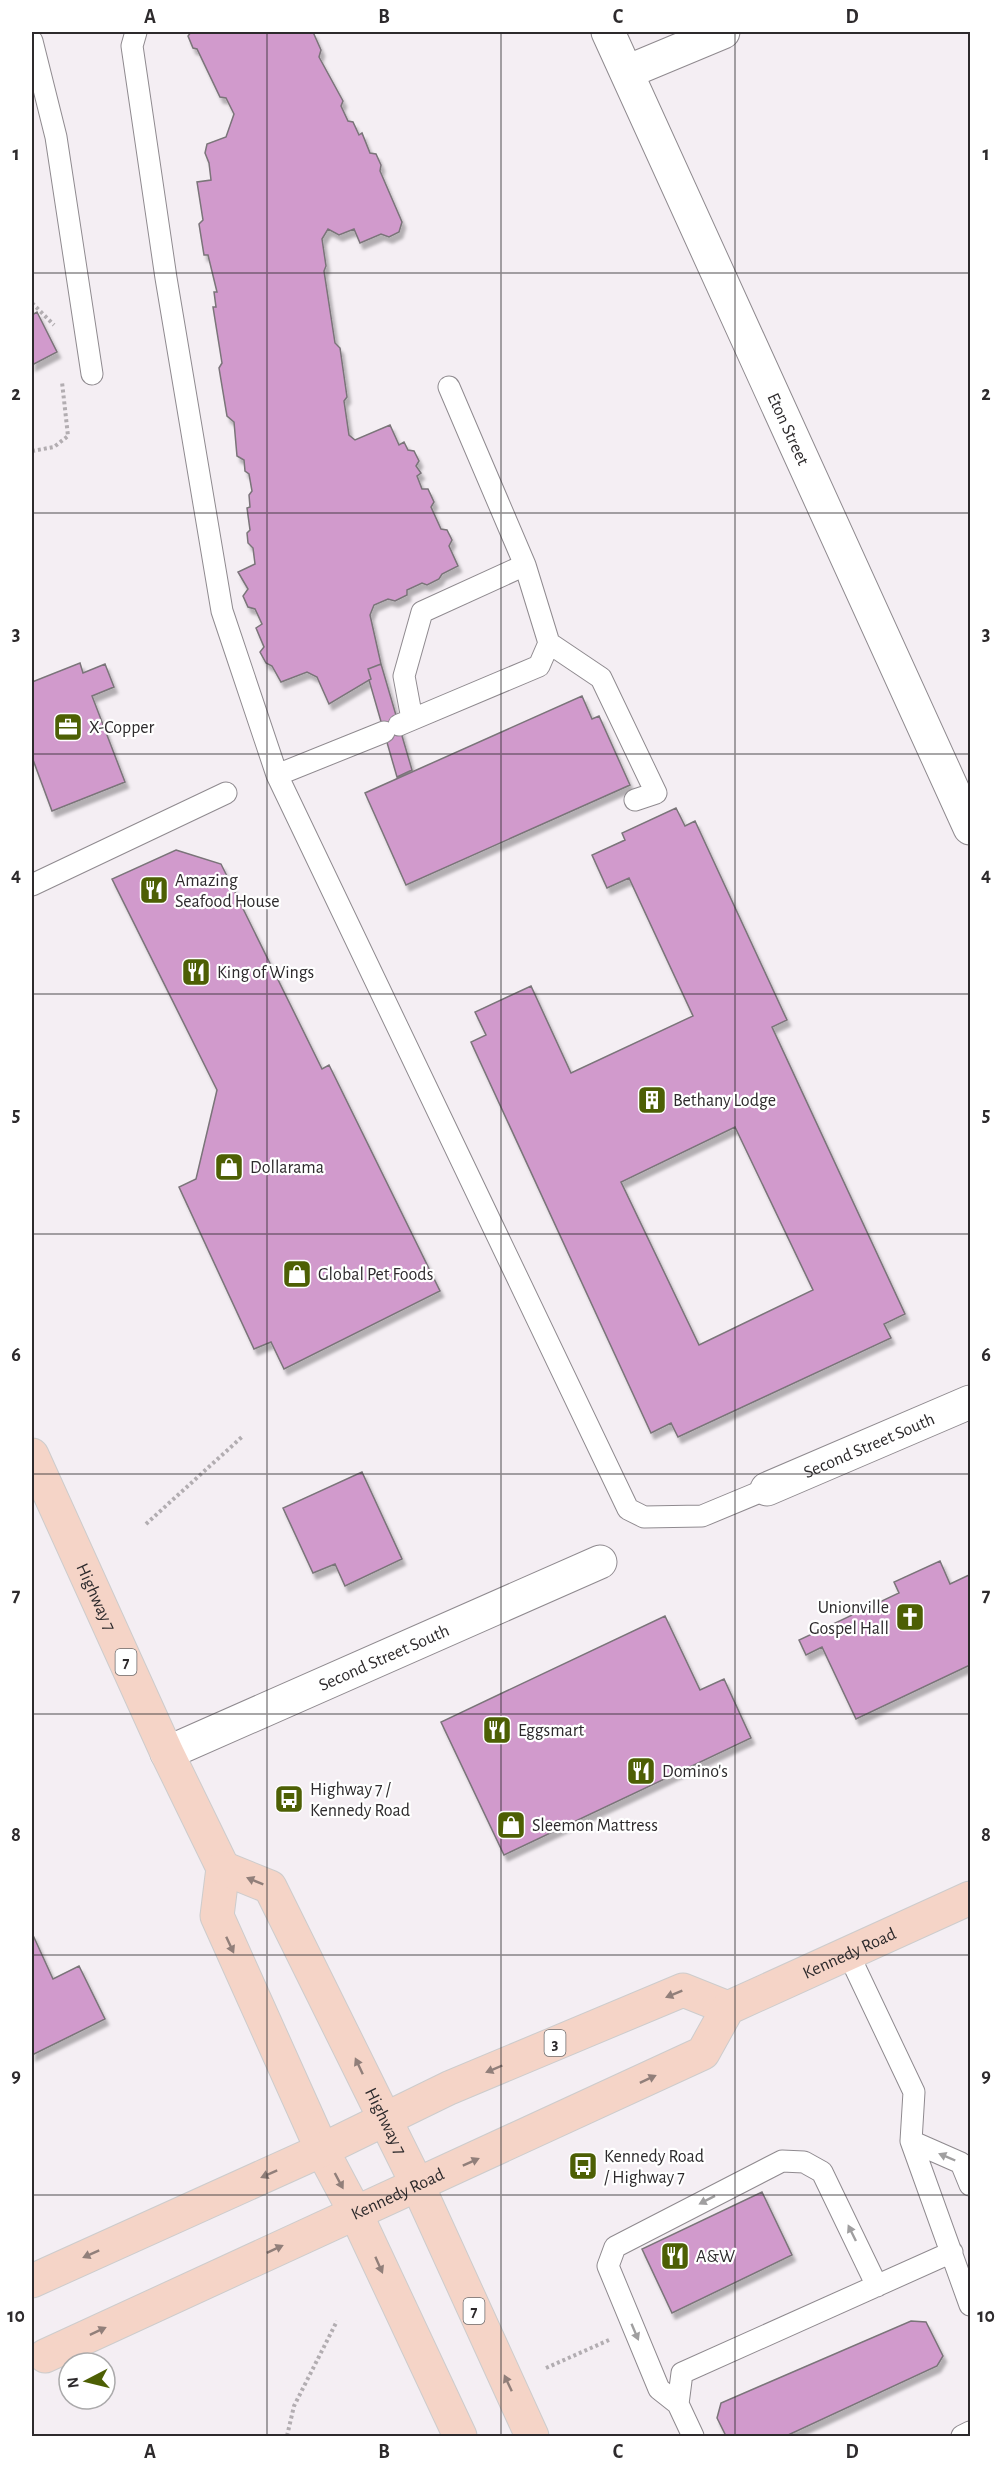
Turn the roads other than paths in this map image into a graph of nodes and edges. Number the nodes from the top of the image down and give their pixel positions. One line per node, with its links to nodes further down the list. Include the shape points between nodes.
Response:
1 (136, 32): 11 (lane, via 132,46 166,278 222,611)
2 (608, 32): 5 (street, Eton Street)
3 (723, 32): 5 (street)
4 (32, 40): 6 (lane, via 56,137)
5 (627, 72): 14 (street, Eton Street)
6 (92, 374)
7 (449, 387): 8 (lane)
8 (525, 565): 9 (lane); 10 (lane, via 422,612 404,676)
9 (549, 643): 10 (lane, via 540,666); 13 (lane, via 601,678 656,793)
10 (398, 726): 11 (lane)
11 (277, 775): 18 (lane, via 628,1509 644,1517 702,1516)
12 (226, 793): 15 (lane)
13 (635, 800)
14 (970, 828)
15 (32, 885)
16 (970, 1402): 18 (street, Second Street South)
17 (32, 1455): 20 (main road, Highway 7 / 7)
18 (767, 1489)
19 (600, 1562): 20 (street, Second Street South)
20 (167, 1753): 21 (main road, Highway 7 / 7)
21 (223, 1868): 25 (main road, Highway 7 / 7, one-way to 21, via 270,1887); 27 (main road, one-way to 27, via 217,1916)
22 (970, 1898): 23 (main road, Kennedy Road)
23 (848, 1953): 24 (main road, Kennedy Road); 26 (lane, via 914,2092)
24 (728, 2008): 25 (main road, 3, one-way to 25, via 683,1990); 29 (main road, Kennedy Road, one-way to 24, via 703,2053)
25 (384, 2118): 27 (main road, 3); 29 (main road, Highway 7 / 7)
26 (911, 2141): 28 (lane, one-way to 26, via 961,2163); 31 (lane)
27 (322, 2150): 30 (main road, one-way to 30); 32 (main road, 3, one-way to 32)
28 (970, 2185)
29 (418, 2186): 30 (main road, Kennedy Road); 39 (main road, Highway 7 / 7, one-way to 29)
30 (355, 2212): 35 (main road, Kennedy Road, one-way to 30); 38 (main road, one-way to 38)
31 (952, 2252): 33 (lane); 34 (lane)
32 (32, 2281)
33 (877, 2286): 36 (lane, via 682,2373); 36 (lane, one-way to 36, via 822,2172 804,2162 782,2161 615,2247 608,2266 659,2389)
34 (970, 2305)
35 (45, 2356)
36 (678, 2404): 40 (lane)
37 (970, 2432): 41 (lane)
38 (460, 2436)
39 (532, 2436)
40 (693, 2436)
41 (962, 2436)

